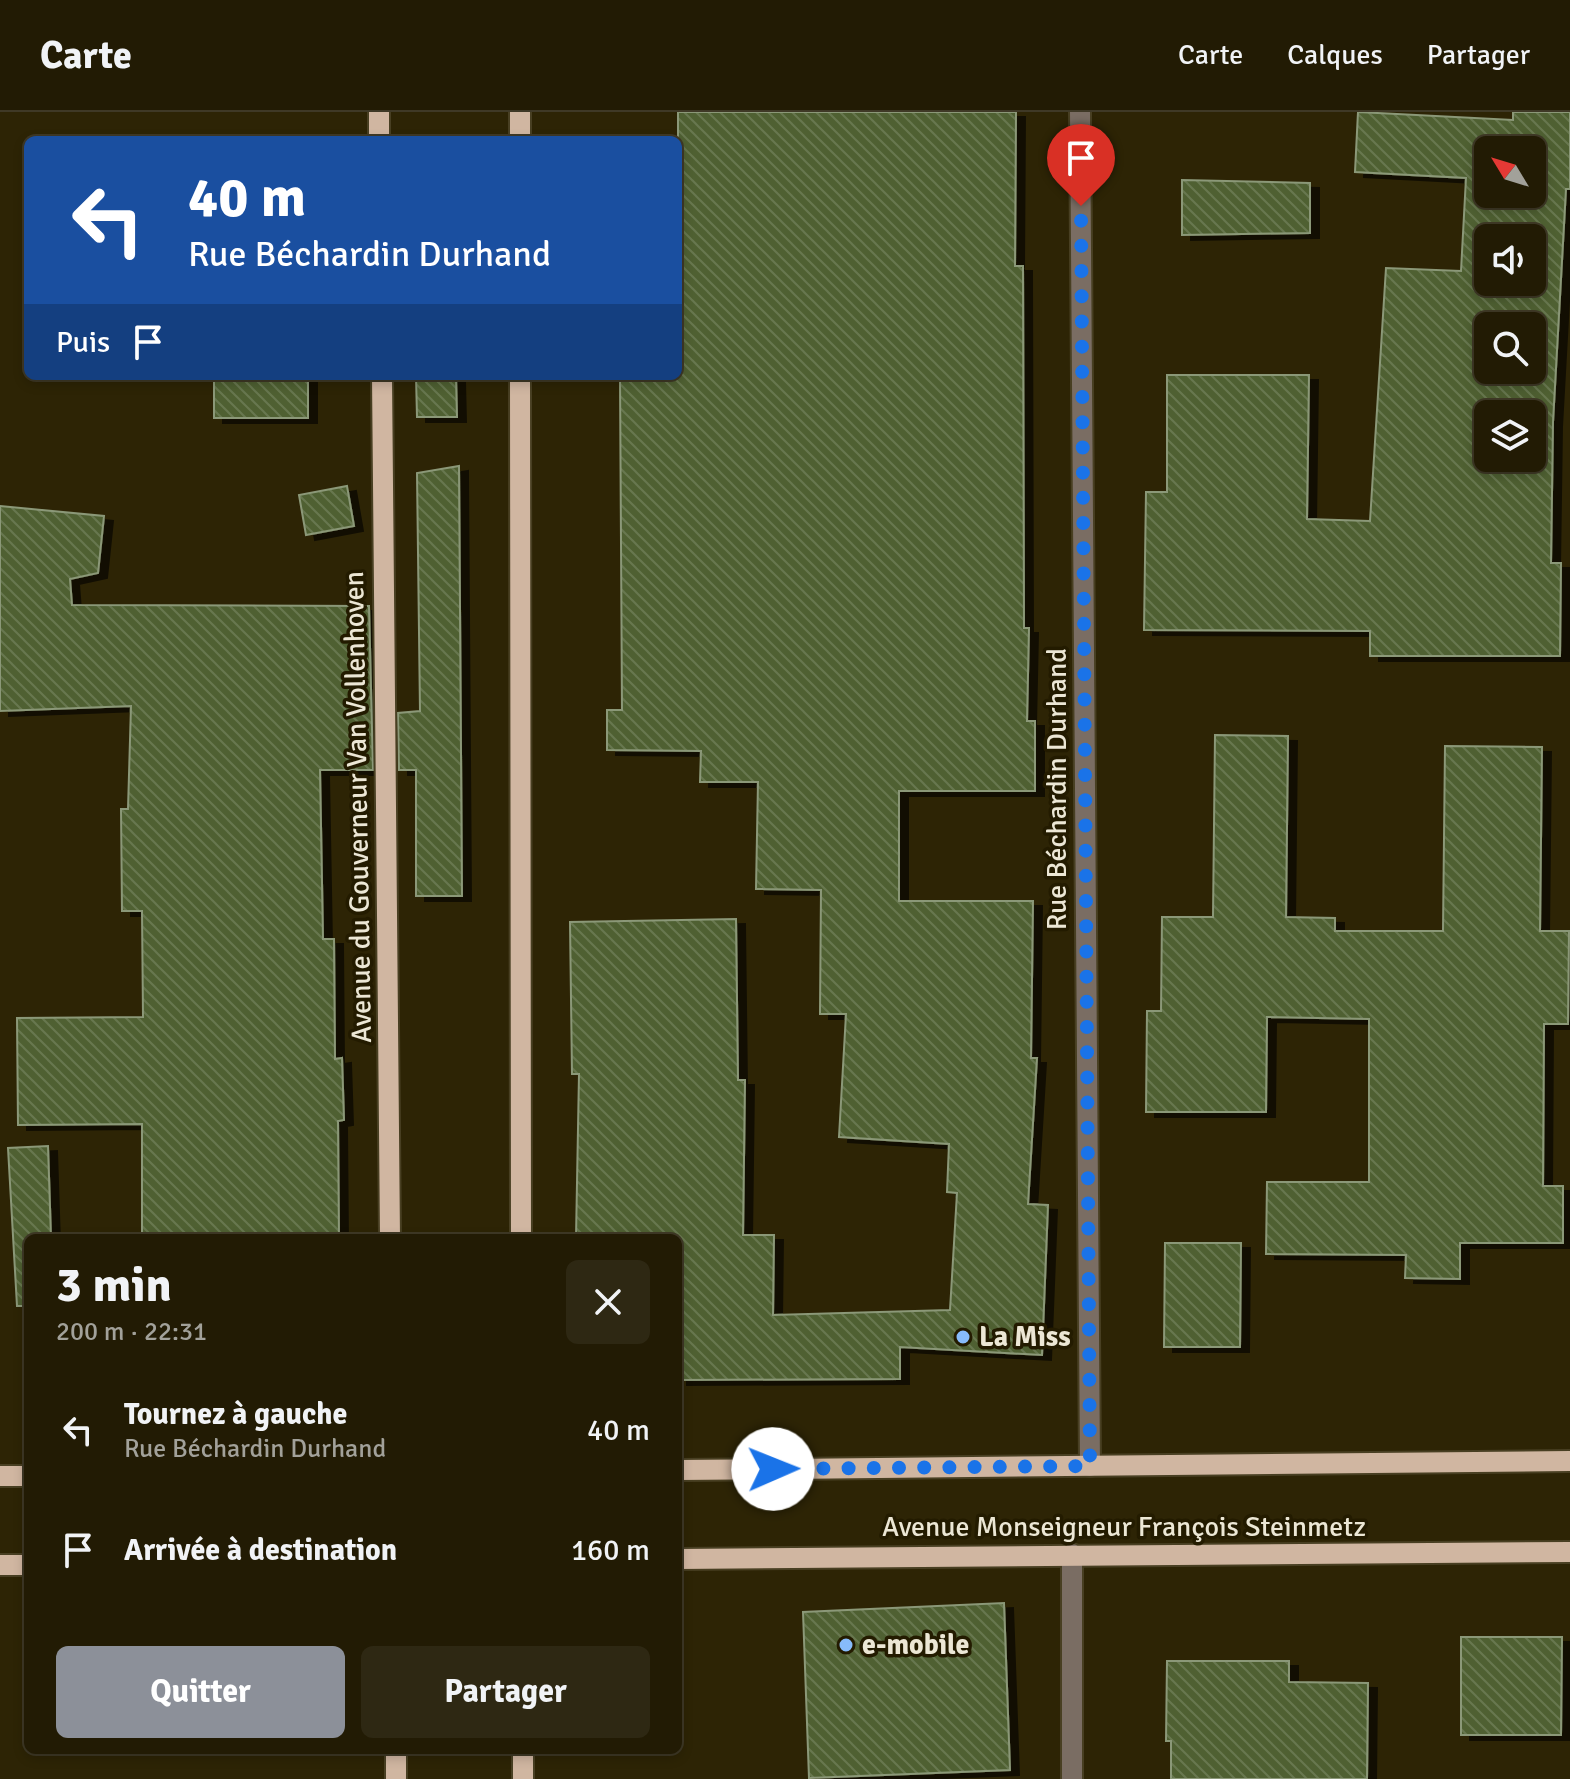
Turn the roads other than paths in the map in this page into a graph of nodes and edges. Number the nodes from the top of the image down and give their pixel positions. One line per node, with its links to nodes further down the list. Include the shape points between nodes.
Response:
1 (379, 112): 4 (main road)
2 (520, 112): 5 (main road)
3 (1080, 112): 11 (street, Rue Béchardin Durhand)
4 (379, 136)
5 (520, 136)
6 (382, 380): 8 (main road, Avenue du Gouverneur Van Vollenhoven)
7 (520, 380): 9 (main road)
8 (390, 1234)
9 (521, 1234)
10 (1570, 1461): 11 (main road)
11 (1090, 1466): 12 (main road)
12 (682, 1470)
13 (0, 1476): 14 (main road)
14 (24, 1476)
15 (1570, 1552): 16 (main road, Avenue Monseigneur François Steinmetz)
16 (1072, 1554): 17 (main road, Avenue Monseigneur François Steinmetz); 24 (street)
17 (682, 1559)
18 (0, 1565): 19 (main road)
19 (24, 1565)
20 (396, 1754): 22 (main road)
21 (523, 1754): 23 (main road)
22 (396, 1779)
23 (523, 1779)
24 (1072, 1779)

